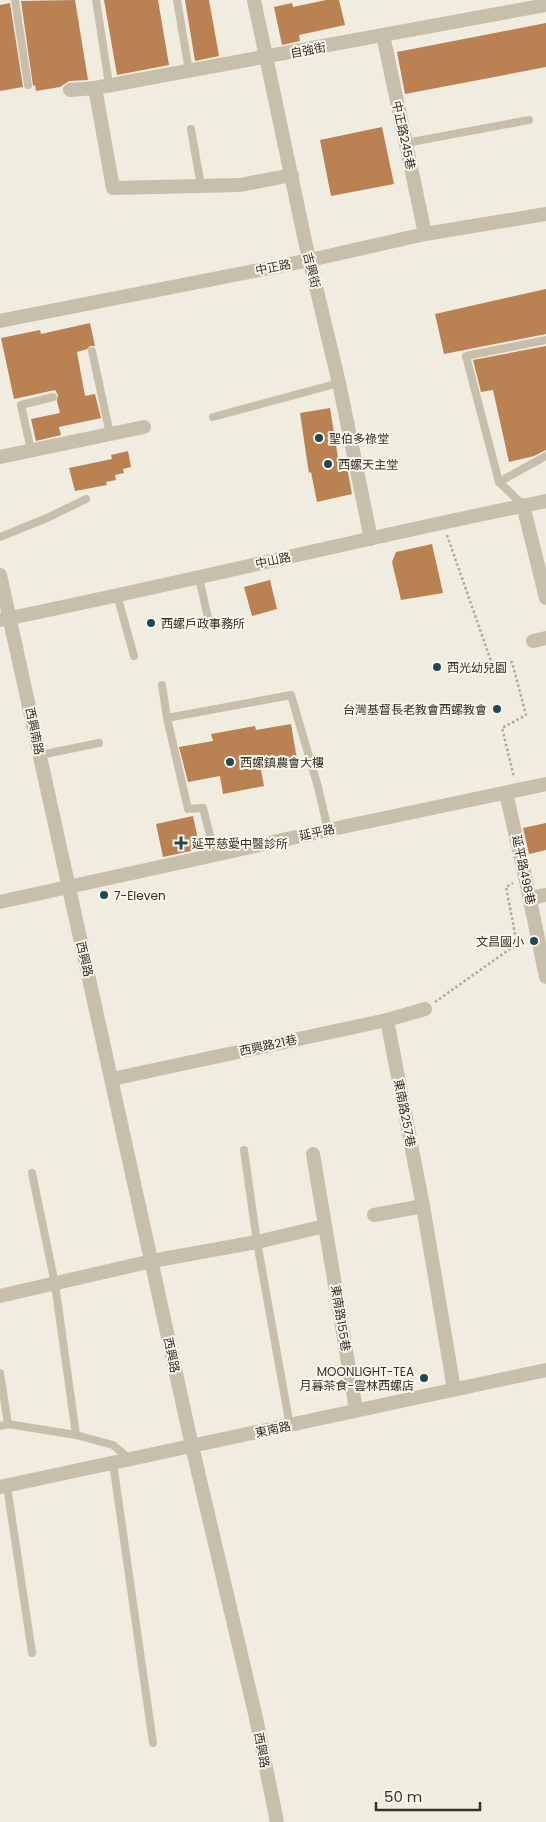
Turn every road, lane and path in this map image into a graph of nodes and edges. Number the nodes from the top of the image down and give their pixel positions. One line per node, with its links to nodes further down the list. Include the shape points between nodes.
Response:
1 (15, 0): 10 (lane)
2 (96, 0): 9 (lane)
3 (177, 0): 8 (lane)
4 (254, 0): 7 (street, 吉興街)
5 (546, 5): 6 (street, 自強街)
6 (383, 36): 7 (street, 自強街); 15 (street, 中正路245巷)
7 (265, 58): 8 (street, 自強街); 16 (street, 吉興街)
8 (189, 71): 9 (street, 自強街)
9 (110, 84): 11 (street, 自強街)
10 (28, 85)
11 (95, 88): 12 (street, 自強街); 17 (street, via 113,188)
12 (70, 90)
13 (529, 120): 15 (lane)
14 (191, 129): 17 (lane)
15 (406, 143): 19 (street, 中正路245巷)
16 (292, 175): 17 (street, via 240,185); 20 (street, 吉興街)
17 (201, 186)
18 (546, 214): 19 (street, 中正路)
19 (425, 234): 20 (street, 中正路)
20 (310, 260): 21 (street, 中正路); 24 (street, 吉興街)
21 (0, 321)
22 (546, 340): 32 (lane, via 466,356)
23 (92, 351): 28 (lane)
24 (339, 384): 26 (lane); 38 (street, 吉興街)
25 (54, 398): 29 (lane, via 21,405)
26 (213, 417)
27 (144, 427): 28 (street)
28 (110, 434): 29 (street)
29 (31, 450): 31 (street)
30 (546, 456): 32 (lane)
31 (0, 457)
32 (499, 482): 35 (lane)
33 (86, 499): 37 (lane)
34 (546, 501): 35 (street, 中山路)
35 (524, 505): 36 (street, 中山路); 42 (street)
36 (442, 522): 38 (street, 中山路); 51 (path, via 492,664 512,662 526,715 502,728)
37 (0, 537)
38 (371, 539): 40 (street, 中山路)
39 (0, 576): 43 (street, 西興南路)
40 (198, 577): 41 (street, 中山路); 44 (lane)
41 (117, 595): 43 (street, 中山路); 45 (lane)
42 (546, 598)
43 (5, 619): 49 (street, 西興南路)
44 (210, 623)
45 (134, 656)
46 (162, 685): 47 (lane)
47 (167, 718): 52 (lane, via 291,695); 53 (lane, via 188,809 203,808)
48 (99, 743): 49 (lane)
49 (40, 755): 55 (street, 西興南路)
50 (546, 784): 51 (street, 延平路)
51 (512, 792): 52 (street, 延平路); 54 (street, 延平路498巷)
52 (328, 830): 53 (street, 延平路)
53 (215, 855): 55 (street, 延平路)
54 (525, 876): 57 (street, 延平路498巷); 60 (path, via 506,887 516,944)
55 (69, 887): 58 (street, 延平路); 62 (street, 西興路)
56 (546, 895): 57 (street)
57 (530, 898): 59 (street, 延平路498巷)
58 (0, 902)
59 (546, 977)
60 (424, 1009): 61 (street, 西興路21巷)
61 (387, 1020): 62 (street, 西興路21巷); 66 (street, 東南路257巷)
62 (112, 1079): 70 (street, 西興路)
63 (244, 1150): 69 (lane)
64 (313, 1154): 68 (street, 東南路155巷)
65 (32, 1173): 71 (lane)
66 (423, 1206): 67 (street); 75 (street, 東南路257巷)
67 (374, 1215)
68 (325, 1226): 69 (street); 76 (street, 東南路155巷)
69 (257, 1242): 70 (street); 78 (lane)
70 (152, 1261): 71 (street); 80 (street, 西興路)
71 (55, 1284): 72 (street); 79 (lane)
72 (0, 1296)
73 (546, 1370): 75 (street, 東南路)
74 (0, 1373): 77 (lane)
75 (454, 1389): 76 (street, 東南路)
76 (356, 1410): 78 (street, 東南路)
77 (4, 1425): 79 (lane)
78 (290, 1426): 80 (street, 東南路)
79 (76, 1435): 81 (lane, via 113,1445)
80 (192, 1446): 81 (street, 東南路); 86 (street, 西興路, via 256,1718)
81 (131, 1460): 82 (street, 東南路)
82 (113, 1464): 83 (street, 東南路); 85 (lane)
83 (4, 1486): 84 (lane)
84 (32, 1653)
85 (153, 1743)
86 (276, 1822)

